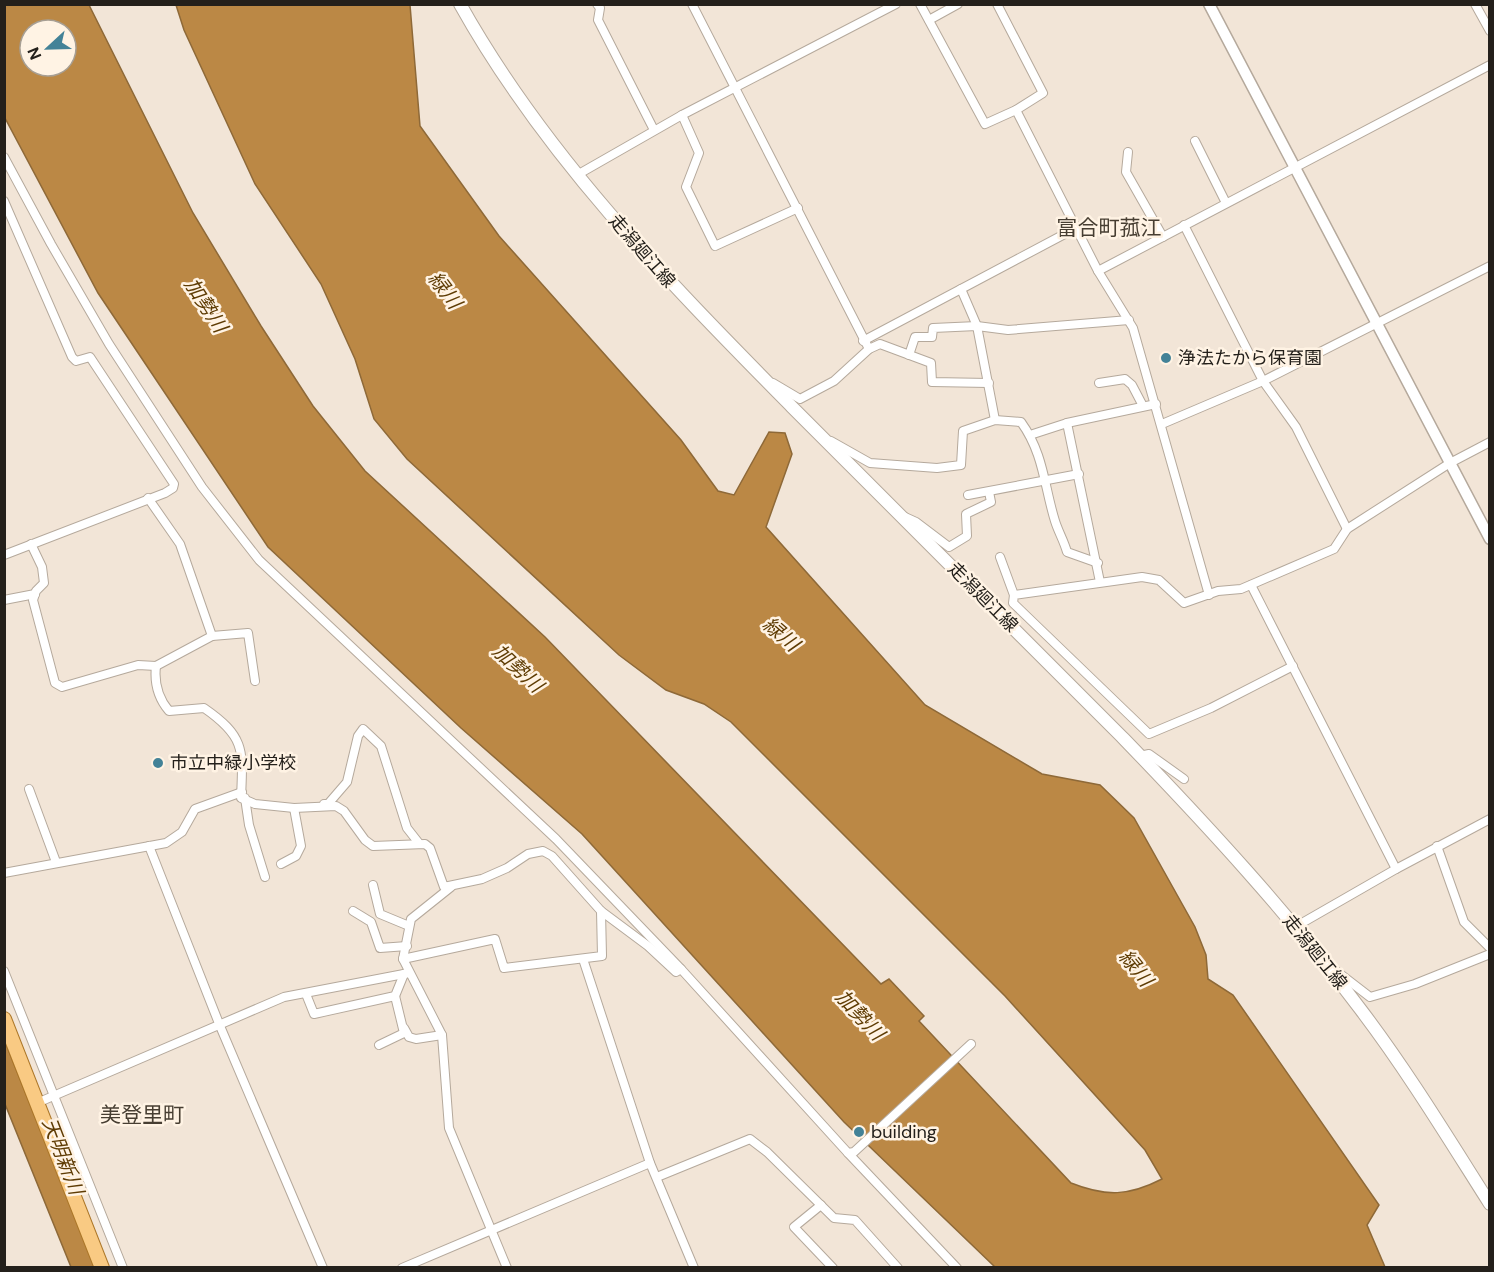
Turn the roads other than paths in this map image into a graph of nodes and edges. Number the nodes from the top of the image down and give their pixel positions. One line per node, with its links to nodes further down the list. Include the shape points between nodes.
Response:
1 (460, 4): 21 (main road, 走潟廻江線, via 510,85)
2 (597, 4): 16 (street, via 598,20)
3 (692, 4): 13 (street)
4 (896, 4): 13 (street)
5 (920, 4): 10 (street)
6 (958, 4): 10 (street)
7 (998, 4): 14 (street, via 1042,89 1040,96)
8 (1209, 4): 20 (street)
9 (1475, 4): 11 (street)
10 (929, 20): 14 (street, via 985,124)
11 (1490, 31)
12 (1490, 65): 20 (street)
13 (735, 89): 15 (street); 24 (street)
14 (1016, 110): 26 (street)
15 (682, 115): 16 (street); 24 (street, via 699,153 686,188 715,246)
16 (654, 130): 21 (street)
17 (1195, 141): 23 (street)
18 (1128, 152): 27 (street, via 1126,172)
19 (4, 156): 100 (street, via 109,344 202,487 258,560 556,839)
20 (1295, 168): 23 (street); 32 (street)
21 (577, 175): 36 (main road, 走潟廻江線, via 676,290)
22 (4, 201): 53 (street, via 72,357 76,361 90,357 174,484 165,494)
23 (1226, 203): 25 (street)
24 (798, 208): 34 (street)
25 (1184, 225): 27 (street); 37 (street)
26 (1076, 228): 29 (street); 30 (street)
27 (1162, 237): 29 (street)
28 (1490, 266): 32 (street)
29 (1098, 271): 31 (street)
30 (961, 289): 33 (street); 34 (street)
31 (1129, 320): 33 (street, via 1008,330); 40 (street)
32 (1377, 324): 37 (street); 48 (street)
33 (977, 326): 35 (street, via 933,328 932,337 915,337); 38 (street)
34 (866, 345): 35 (street, via 880,344); 36 (street, via 862,358 834,381 800,399)
35 (909, 355): 38 (street, via 931,363 932,382)
36 (762, 377): 45 (main road, 走潟廻江線)
37 (1263, 381): 44 (street); 55 (street, via 1296,427)
38 (989, 383): 42 (street)
39 (1099, 383): 41 (street, via 1125,379 1132,384)
40 (1156, 404): 41 (street); 44 (street)
41 (1143, 406): 43 (street)
42 (995, 420): 45 (street, via 963,431 961,465 937,468 870,463); 46 (street, via 1021,422)
43 (1067, 423): 46 (street); 49 (street)
44 (1162, 424): 65 (street)
45 (818, 433): 54 (main road, 走潟廻江線)
46 (1030, 435): 50 (street)
47 (1490, 442): 48 (street)
48 (1450, 464): 55 (street); 56 (street)
49 (1079, 474): 50 (street); 60 (street)
50 (1046, 479): 51 (street); 60 (street, via 1055,522 1067,552)
51 (988, 492): 52 (street); 54 (street, via 991,502 966,514 967,536 949,547)
52 (968, 495)
53 (148, 498): 57 (street); 67 (street, via 180,544)
54 (902, 516): 71 (main road, 走潟廻江線)
55 (1347, 529): 62 (street, via 1334,549)
56 (1490, 539)
57 (31, 544): 58 (street); 63 (street, via 42,567 44,583)
58 (4, 555)
59 (1000, 557): 64 (street)
60 (1098, 563): 61 (street)
61 (1101, 582): 64 (street); 65 (street, via 1142,577 1159,580 1184,603)
62 (1251, 585): 65 (street); 69 (street)
63 (35, 594): 66 (street); 68 (street, via 38,621 56,683 62,687 138,665)
64 (1014, 595): 69 (street, via 1014,603 1149,734)
65 (1209, 595)
66 (4, 600)
67 (212, 636): 68 (street); 70 (street, via 248,633)
68 (156, 666): 74 (street, via 156,686 169,711 204,708 232,731 242,748)
69 (1293, 666): 83 (street)
70 (255, 681)
71 (1140, 756): 72 (street, via 1149,754); 93 (main road, 走潟廻江線)
72 (1184, 779)
73 (29, 789): 81 (street)
74 (243, 795): 76 (street, via 255,804); 79 (street, via 195,809 177,838); 85 (street)
75 (319, 805): 76 (street); 78 (street, via 344,811 373,846); 78 (street, via 328,804 347,782 357,736 363,729 381,746 399,808)
76 (294, 808): 82 (street, via 301,846 297,856)
77 (1490, 819): 80 (street)
78 (417, 843): 87 (street, via 429,848 440,880 444,887)
79 (149, 846): 81 (street); 106 (street)
80 (1437, 846): 83 (street); 95 (street, via 1464,922)
81 (56, 862): 84 (street)
82 (281, 864)
83 (1395, 869): 93 (street)
84 (4, 873)
85 (265, 877)
86 (373, 885): 90 (street)
87 (451, 887): 89 (street, via 482,879 528,854 543,851); 92 (street, via 411,919)
88 (353, 911): 91 (street)
89 (601, 911): 98 (street, via 602,956); 100 (street, via 676,972)
90 (380, 914): 91 (street); 92 (street)
91 (368, 920): 94 (street, via 380,948)
92 (409, 926): 94 (street)
93 (1295, 927): 99 (main road, 走潟廻江線)
94 (407, 946): 97 (street)
95 (1490, 948)
96 (1490, 954): 99 (street, via 1370,997)
97 (403, 959): 98 (street, via 495,939 504,968); 102 (street)
98 (583, 959): 114 (street)
99 (1324, 962): 116 (main road, 走潟廻江線, via 1394,1055)
100 (681, 969): 113 (street)
101 (4, 971): 111 (street)
102 (407, 973): 103 (street); 104 (street); 108 (street)
103 (306, 994): 104 (street, via 314,1014); 106 (street, via 284,997)
104 (395, 996): 107 (street)
105 (4, 1019): 112 (main road)
106 (220, 1026): 111 (street); 121 (street)
107 (404, 1028): 108 (street, via 409,1037 416,1039); 110 (street, via 404,1033)
108 (442, 1035): 118 (street, via 448,1128)
109 (971, 1044): 113 (street)
110 (379, 1045)
111 (53, 1097): 112 (street); 120 (street)
112 (37, 1103): 119 (main road)
113 (851, 1152): 127 (street)
114 (650, 1163): 115 (street); 118 (street)
115 (657, 1177): 117 (street, via 750,1139); 124 (street)
116 (1488, 1199)
117 (821, 1205): 125 (street, via 794,1227); 126 (street, via 834,1218 855,1220)
118 (491, 1229): 122 (street); 123 (street)
119 (102, 1268)
120 (123, 1268)
121 (323, 1268)
122 (402, 1268)
123 (507, 1268)
124 (694, 1268)
125 (833, 1268)
126 (898, 1268)
127 (957, 1268)

